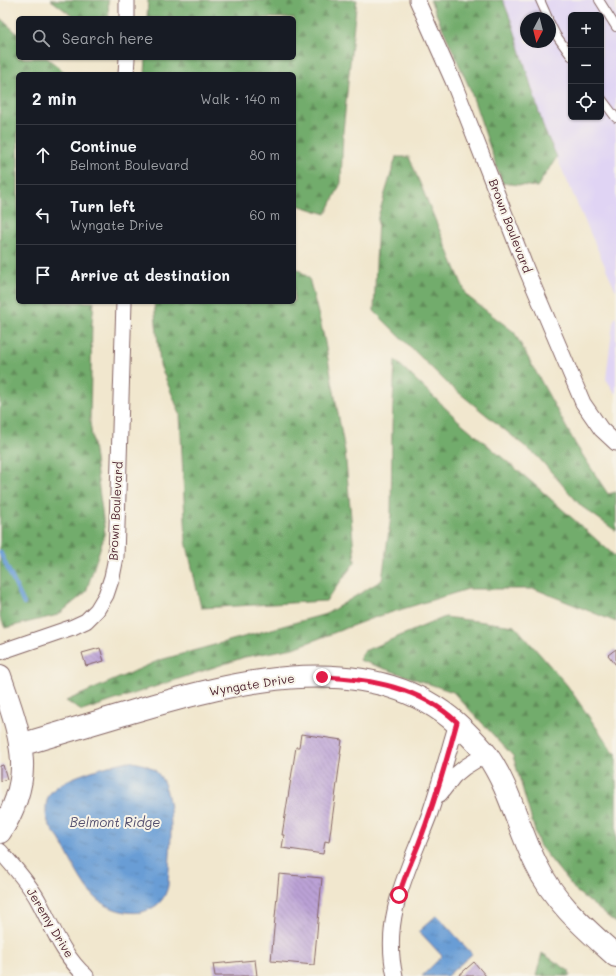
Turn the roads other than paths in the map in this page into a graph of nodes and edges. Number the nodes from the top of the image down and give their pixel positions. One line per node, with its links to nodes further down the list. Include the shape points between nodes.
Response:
1 (127, 0): 6 (street)
2 (417, 0): 15 (street, Brown Boulevard, via 453,81 527,271 583,403 601,428)
3 (540, 0): 5 (lane)
4 (599, 0): 7 (lane)
5 (545, 12)
6 (127, 16)
7 (616, 27)
8 (556, 35): 9 (lane)
9 (568, 52)
10 (127, 60): 11 (street)
11 (126, 72)
12 (604, 102): 13 (lane)
13 (616, 118)
14 (124, 304): 16 (street, Brown Boulevard, via 116,556 106,595 97,610 86,621)
15 (616, 443)
16 (0, 652)
17 (0, 676): 19 (street)
18 (457, 722): 19 (street, Wyngate Drive, via 426,700 378,682 349,678 297,677 237,685 188,696); 20 (street, Wyngate Drive); 21 (street)
19 (20, 745): 22 (street, via 22,762 19,789 9,817)
20 (486, 754): 21 (street, via 454,776); 24 (street, Wyngate Drive, via 501,778 536,865 550,889 567,911)
21 (434, 803): 26 (street, via 394,910 392,953)
22 (0, 832)
23 (0, 851): 25 (street, Jeremy Drive, via 37,898 67,954)
24 (616, 956)
25 (86, 976)
26 (395, 976)

